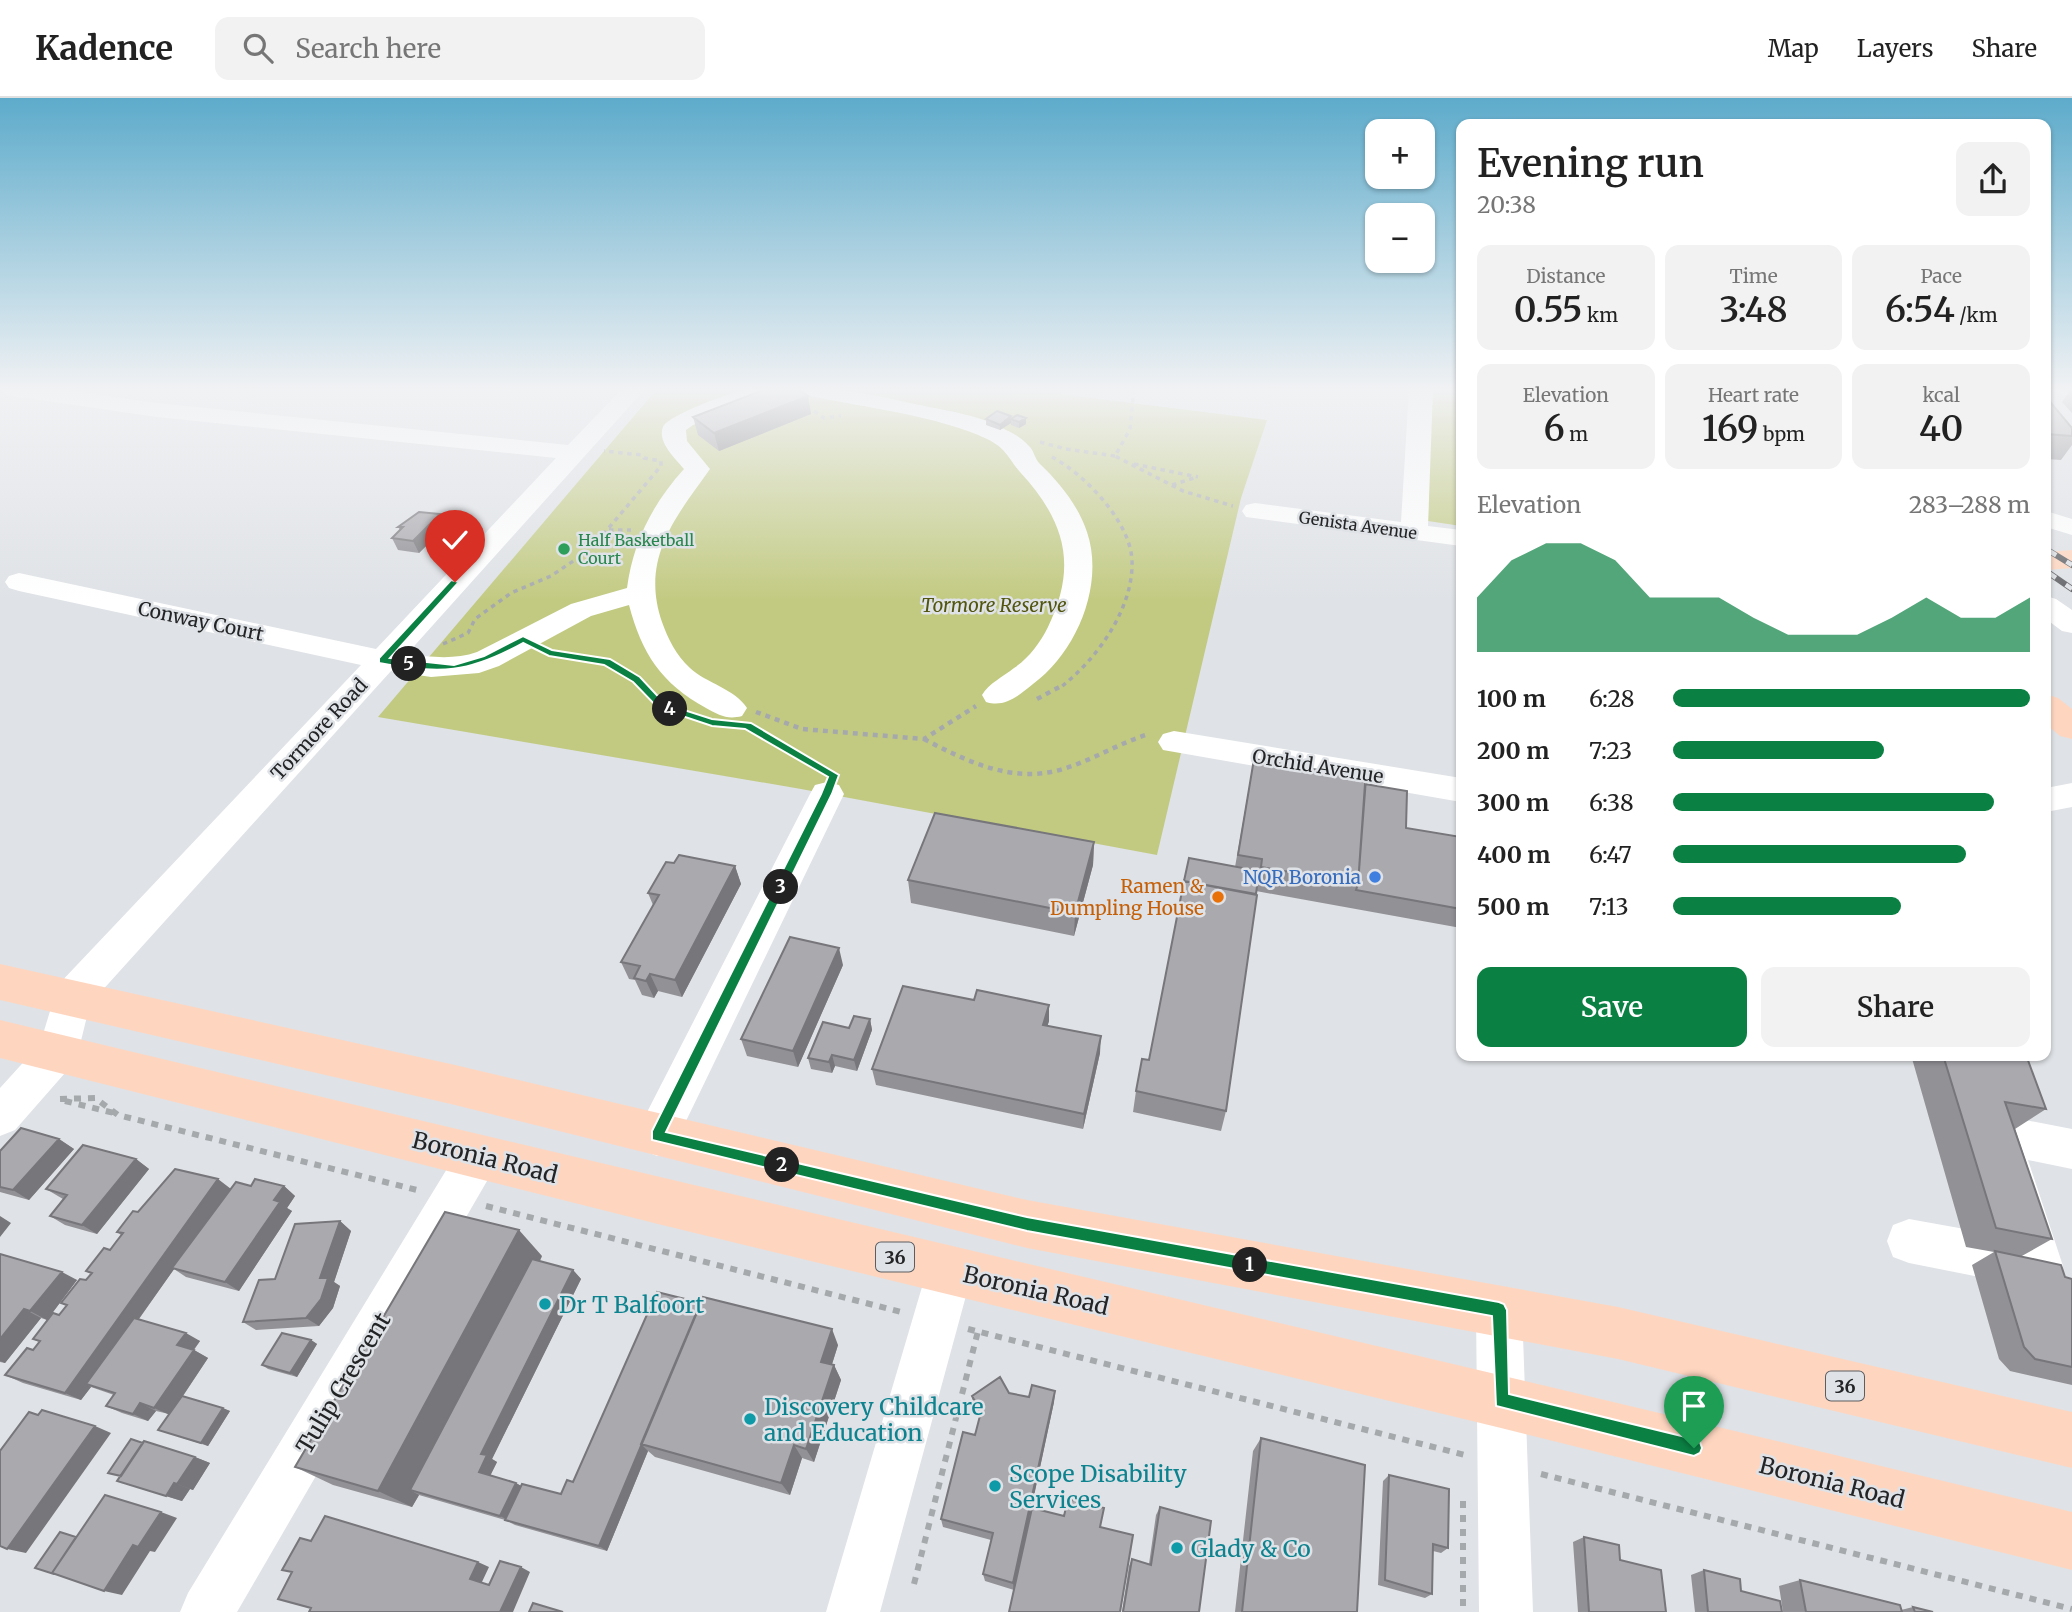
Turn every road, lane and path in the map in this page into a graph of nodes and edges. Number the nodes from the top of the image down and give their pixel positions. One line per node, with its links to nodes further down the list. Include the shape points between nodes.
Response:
1 (577, 460): 19 (street, Tormore Road)
2 (653, 460): 16 (path, via 661,461 661,466 591,549 551,576 502,600 475,619)
3 (689, 460): 13 (street, via 697,469 658,520 643,562)
4 (1022, 460): 20 (street, via 1045,481 1068,517 1078,553 1077,594 1039,663)
5 (1123, 460): 7 (path)
6 (1418, 460): 10 (street)
7 (1130, 463): 8 (path); 8 (path, via 1198,477)
8 (1172, 485): 9 (path)
9 (1255, 511): 10 (street, Genista Avenue)
10 (1414, 532): 11 (street, Genista Avenue)
11 (1456, 537)
12 (19, 582): 19 (street, Conway Court)
13 (639, 593): 17 (street, Conway Court, via 581,610); 23 (street, via 650,631 672,667)
14 (2051, 609): 15 (street)
15 (2072, 624)
16 (468, 633): 17 (path, via 512,634); 18 (path)
17 (523, 639): 19 (street, Conway Court, via 488,659 454,668); 22 (path, via 549,653 607,662 636,680 661,706)
18 (439, 646)
19 (383, 660): 32 (street, Tormore Road)
20 (997, 695): 26 (path)
21 (2051, 710): 24 (main road)
22 (699, 718)
23 (738, 719): 26 (path, via 754,711 802,729); 28 (path, via 834,775)
24 (2072, 727)
25 (1165, 738): 26 (path, via 1125,741 1061,769 1024,775 989,771); 27 (street, Orchid Avenue)
26 (924, 739)
27 (1456, 789)
28 (827, 794): 37 (street)
29 (2072, 795): 30 (street)
30 (2051, 799)
31 (0, 982): 32 (main road, 36)
32 (72, 997): 34 (street, Tormore Road); 37 (main road, 36)
33 (0, 1039): 34 (main road, Boronia Road / 36)
34 (55, 1083): 35 (path); 35 (path, via 95,1098); 36 (street); 39 (main road, Boronia Road / 36)
35 (118, 1115): 40 (path)
36 (0, 1117)
37 (657, 1136): 44 (main road, 36, via 1027,1224)
38 (2072, 1149): 42 (street, via 2022,1122 1999,1134 2040,1266)
39 (479, 1155): 43 (main road, Boronia Road / 36); 54 (street, Tulip Crescent)
40 (432, 1194)
41 (477, 1203): 45 (path)
42 (1909, 1241)
43 (950, 1270): 46 (main road, Boronia Road / 36); 55 (street)
44 (1499, 1310): 46 (street); 47 (main road, 36, via 1618,1332)
45 (904, 1313)
46 (1501, 1401): 51 (main road, Boronia Road / 36); 57 (street)
47 (2072, 1440)
48 (1463, 1468): 52 (path, via 1463,1455 978,1331)
49 (1540, 1474): 53 (path)
50 (1463, 1494): 56 (path)
51 (2072, 1541)
52 (914, 1584)
53 (2072, 1609)
54 (207, 1612)
55 (853, 1612)
56 (1463, 1612)
57 (1506, 1612)

